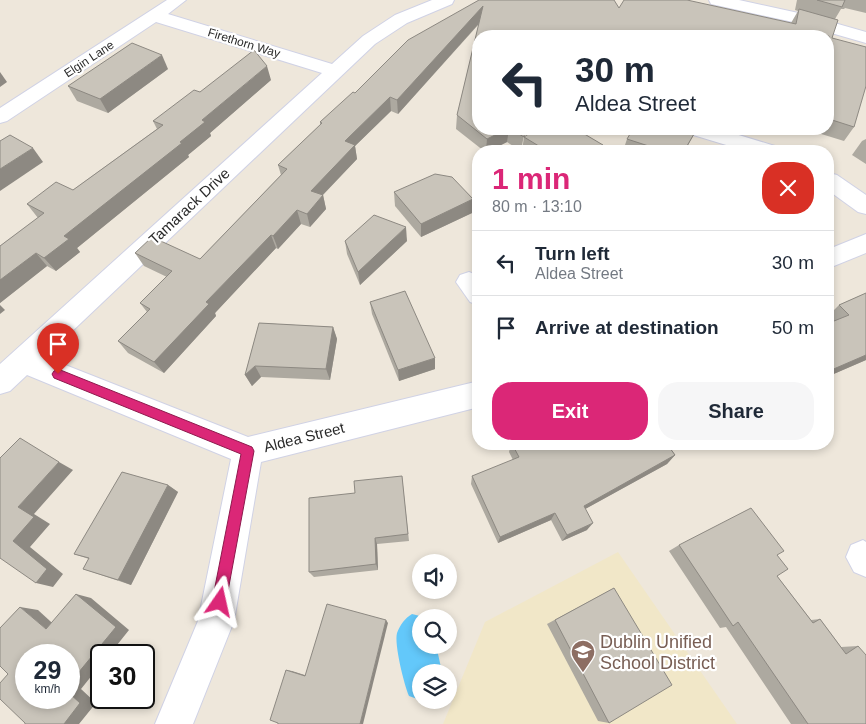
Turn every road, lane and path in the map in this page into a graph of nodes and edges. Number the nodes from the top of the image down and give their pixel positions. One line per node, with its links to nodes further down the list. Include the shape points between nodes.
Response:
1 (178, 0): 4 (street, Elgin Lane)
2 (446, 0): 6 (street, Tamarack Drive, via 401,19 369,40)
3 (717, 0): 5 (street)
4 (155, 16): 6 (street, Firethorn Way); 7 (street, Elgin Lane)
5 (866, 38)
6 (334, 71): 14 (street, Tamarack Drive)
7 (0, 117)
8 (716, 135): 9 (street)
9 (749, 145)
10 (834, 184): 11 (street)
11 (866, 206)
12 (866, 243): 13 (street)
13 (834, 256)
14 (23, 361): 15 (street, Tamarack Drive); 17 (street, Aldea Street)
15 (0, 382)
16 (472, 396): 17 (street, Aldea Street)
17 (248, 451): 18 (street, via 216,621)
18 (174, 724)

